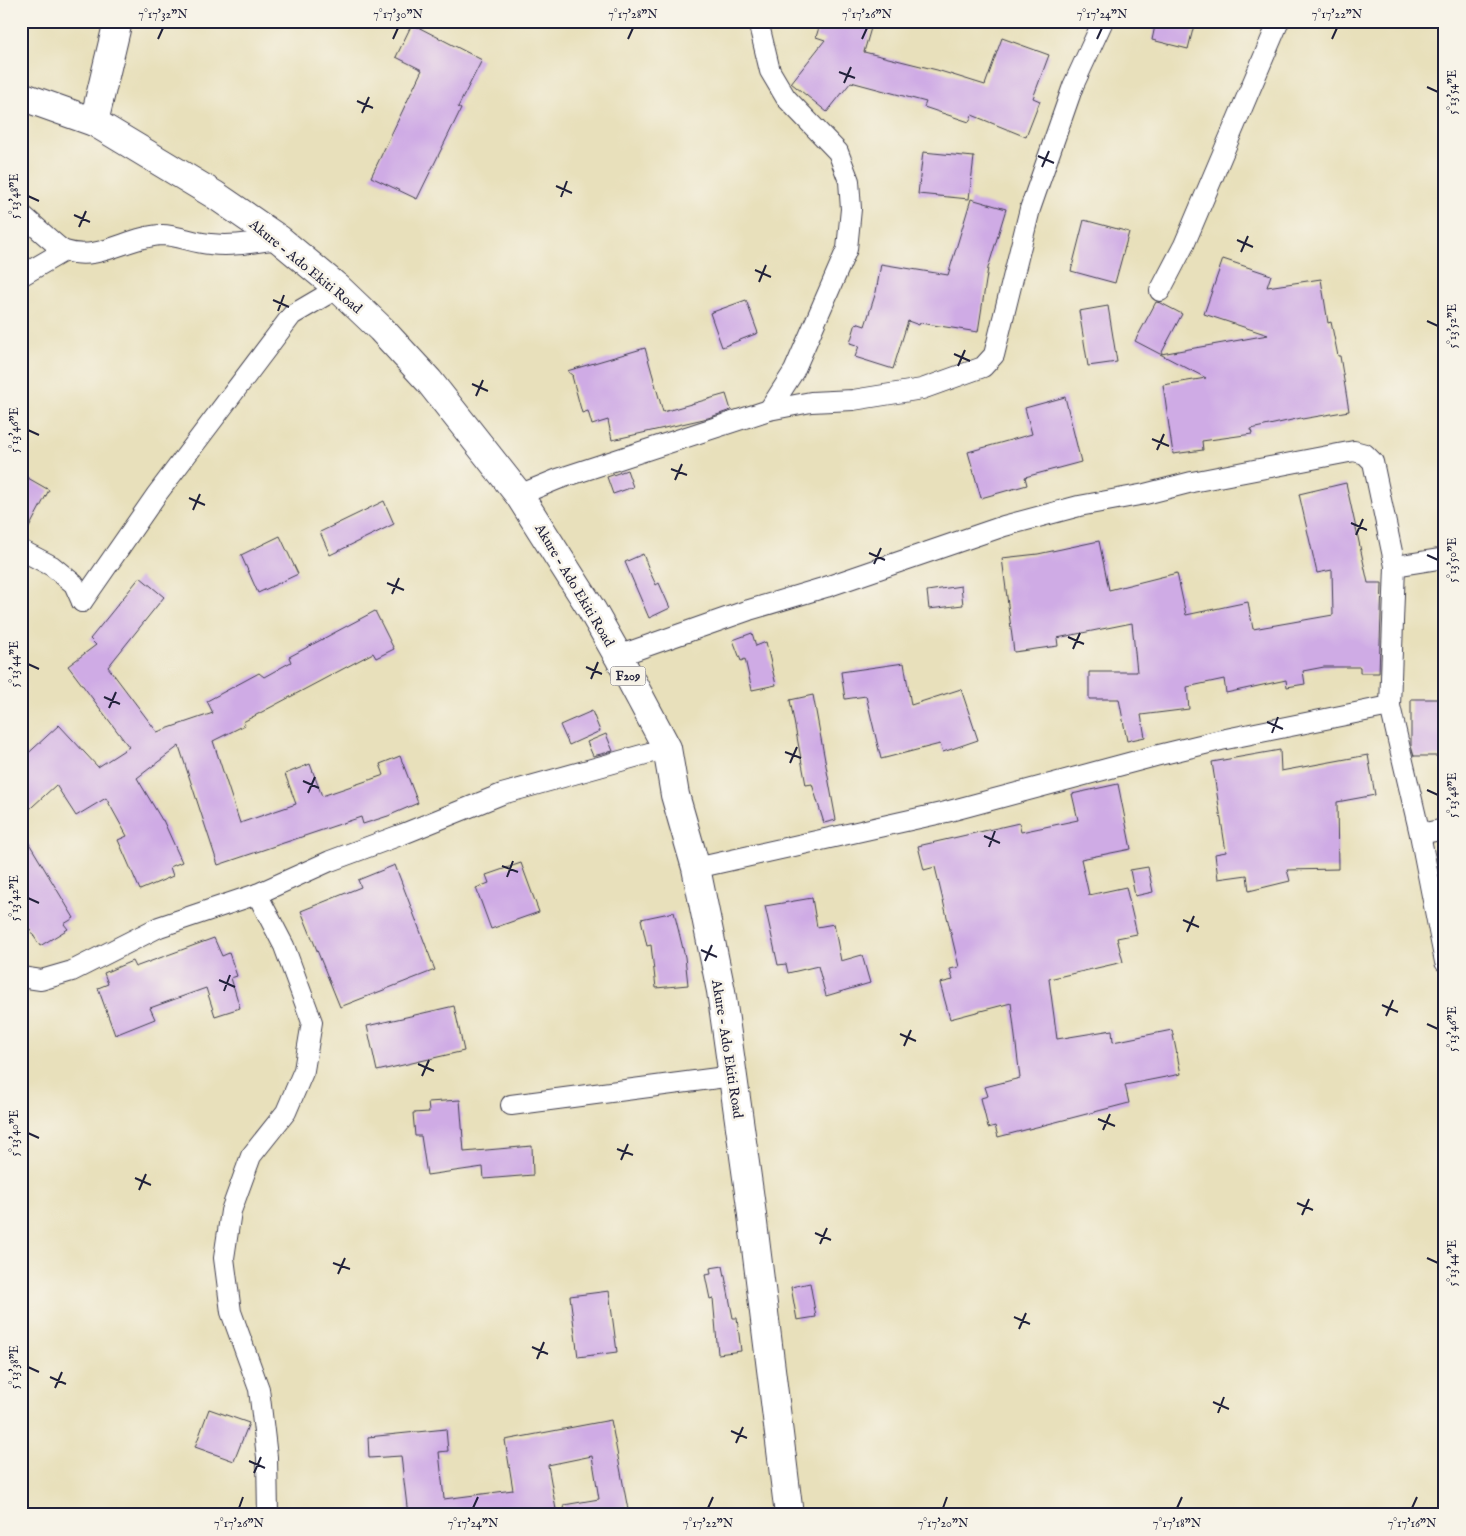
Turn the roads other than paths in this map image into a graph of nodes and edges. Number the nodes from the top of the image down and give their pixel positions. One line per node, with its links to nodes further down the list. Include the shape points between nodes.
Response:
1 (118, 21): 6 (main road)
2 (758, 21): 13 (street, via 770,71 786,98 838,152 850,182 851,209 847,249 794,371)
3 (1103, 21): 13 (street, via 1073,86 1030,209 994,355 983,367 922,389)
4 (1278, 21): 12 (street, via 1184,245)
5 (21, 96): 6 (main road, Akure - Ado Ekiti Road / F209)
6 (94, 122): 8 (main road, Akure - Ado Ekiti Road / F209, via 215,194)
7 (21, 214): 9 (street)
8 (279, 240): 9 (street, via 236,245 210,244 163,235 89,254); 11 (main road, Akure - Ado Ekiti Road / F209)
9 (64, 251): 10 (street)
10 (21, 276)
11 (338, 288): 14 (main road, Akure - Ado Ekiti Road / F209, via 429,381); 15 (street, via 292,315 157,494 82,602 74,584 52,566)
12 (1160, 291)
13 (768, 410): 14 (street, via 558,479)
14 (519, 495): 18 (main road, Akure - Ado Ekiti Road / F209)
15 (21, 550)
16 (1445, 558): 17 (street)
17 (1394, 566): 18 (street, via 1373,462 1365,454 1354,451 1192,482 1014,523); 19 (street)
18 (618, 656): 20 (main road, Akure - Ado Ekiti Road / F209)
19 (1390, 706): 22 (street); 23 (street, via 1221,740 954,810)
20 (667, 748): 23 (main road, Akure - Ado Ekiti Road / F209, via 675,795); 24 (street, via 502,794 330,860)
21 (1445, 829): 22 (street)
22 (1420, 834): 25 (street)
23 (696, 868): 27 (main road, Akure - Ado Ekiti Road / F209, via 721,991)
24 (256, 894): 26 (street, via 159,927 72,972 40,980); 29 (street, via 284,946 312,1022 304,1070 286,1112 251,1156 231,1212 224,1258 231,1312 259,1389 267,1457)
25 (1445, 962)
26 (21, 977)
27 (733, 1076): 28 (street); 30 (main road, Akure - Ado Ekiti Road / F209)
28 (511, 1105)
29 (268, 1515)
30 (789, 1515)

